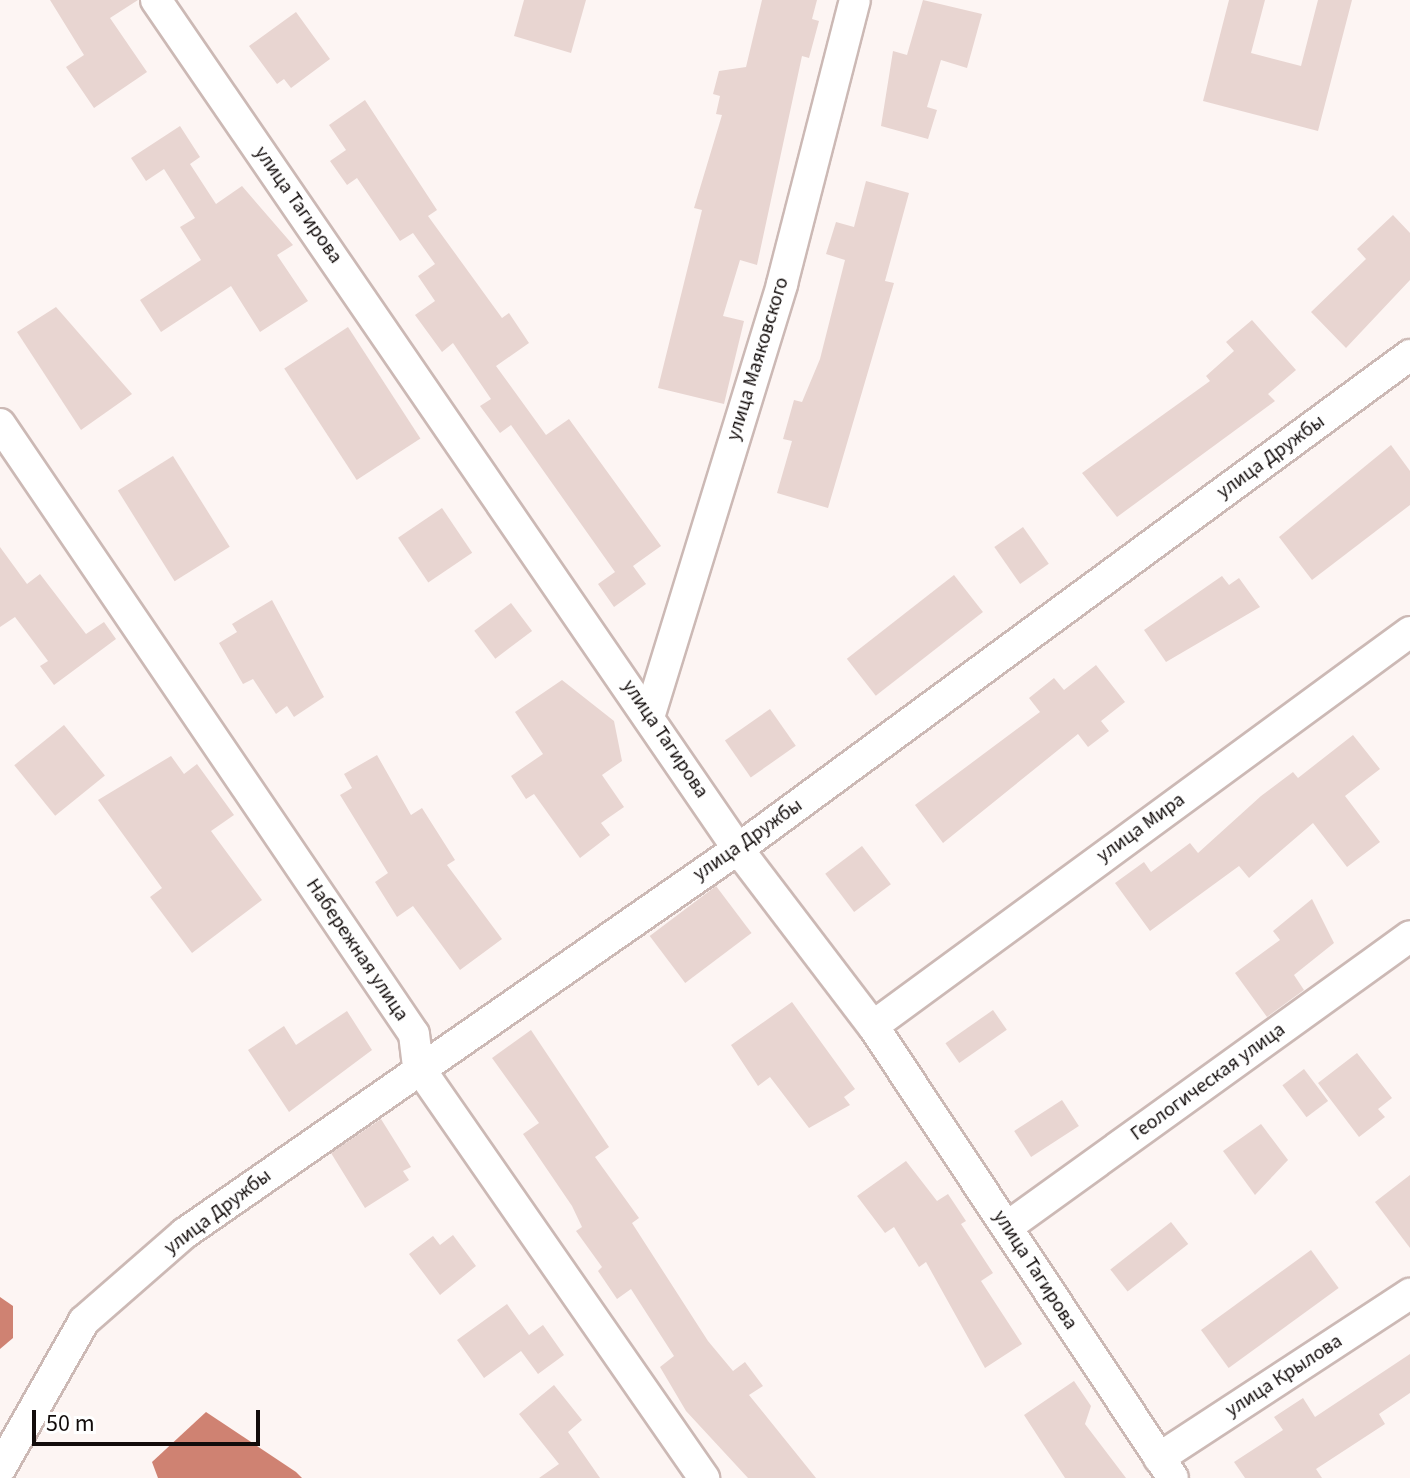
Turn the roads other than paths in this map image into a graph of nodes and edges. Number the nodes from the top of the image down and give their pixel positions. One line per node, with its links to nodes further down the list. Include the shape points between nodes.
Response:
1 (156, 0): 6 (street, улица Тагирова)
2 (855, 0): 6 (street, улица Маяковского, via 782,284)
3 (1410, 355): 7 (street, улица Дружбы)
4 (0, 424): 10 (street, Набережная улица, via 414,1034)
5 (1410, 632): 9 (street, улица Мира)
6 (650, 714): 7 (street, улица Тагирова)
7 (738, 849): 9 (street, улица Тагирова); 10 (street, улица Дружбы)
8 (1410, 936): 11 (street, Геологическая улица)
9 (873, 1026): 11 (street, улица Тагирова)
10 (418, 1066): 14 (street, улица Дружбы, via 185,1233 84,1321); 15 (street, Набережная улица)
11 (1007, 1227): 13 (street, улица Тагирова)
12 (1410, 1294): 13 (street, улица Крылова)
13 (1166, 1468)
14 (0, 1469)
15 (704, 1478)

